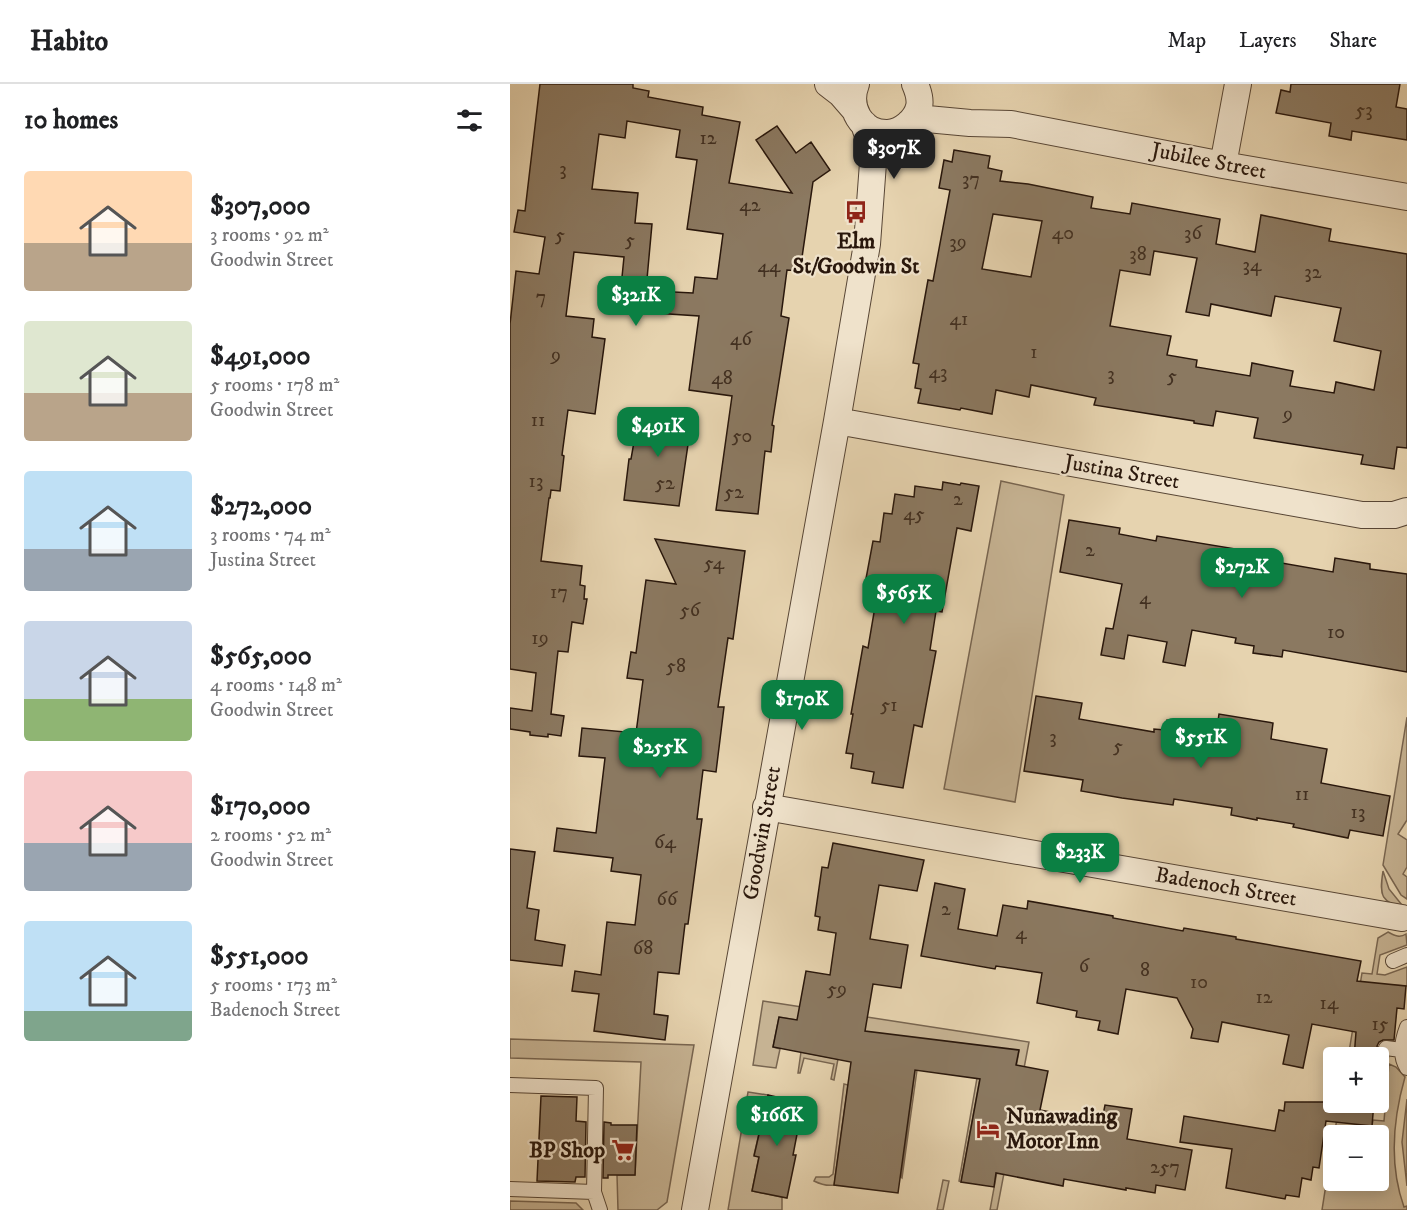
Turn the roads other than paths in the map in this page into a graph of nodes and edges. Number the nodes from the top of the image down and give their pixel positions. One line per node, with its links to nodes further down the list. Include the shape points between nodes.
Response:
1 (828, 84): 4 (street)
2 (916, 84): 5 (street, Jubilee Street, via 938,102); 6 (street, Goodwin Street, via 919,107)
3 (1239, 84): 7 (street)
4 (858, 106): 6 (street, Jubilee Street, via 878,132 889,133); 9 (street, Goodwin Street, via 873,163)
5 (1011, 124): 6 (street, Jubilee Street, via 927,119); 7 (street, Jubilee Street)
6 (903, 127): 9 (street, Goodwin Street, via 891,141)
7 (1223, 165): 8 (street, Jubilee Street)
8 (1407, 197)
9 (867, 244): 10 (street, Goodwin Street)
10 (837, 421): 11 (street, Justina Street, via 1362,515); 12 (street, Goodwin Street)
11 (1407, 511)
12 (766, 807): 13 (street, Badenoch Street); 24 (street, Goodwin Street)
13 (1404, 920)
14 (1407, 955): 15 (lane)
15 (1393, 961)
16 (1407, 1027): 18 (lane)
17 (1389, 1048): 18 (lane)
18 (1401, 1050): 19 (lane)
19 (1407, 1068)
20 (510, 1085): 22 (lane, via 596,1088)
21 (510, 1189): 22 (lane)
22 (594, 1192): 23 (lane)
23 (600, 1210)
24 (695, 1210)

